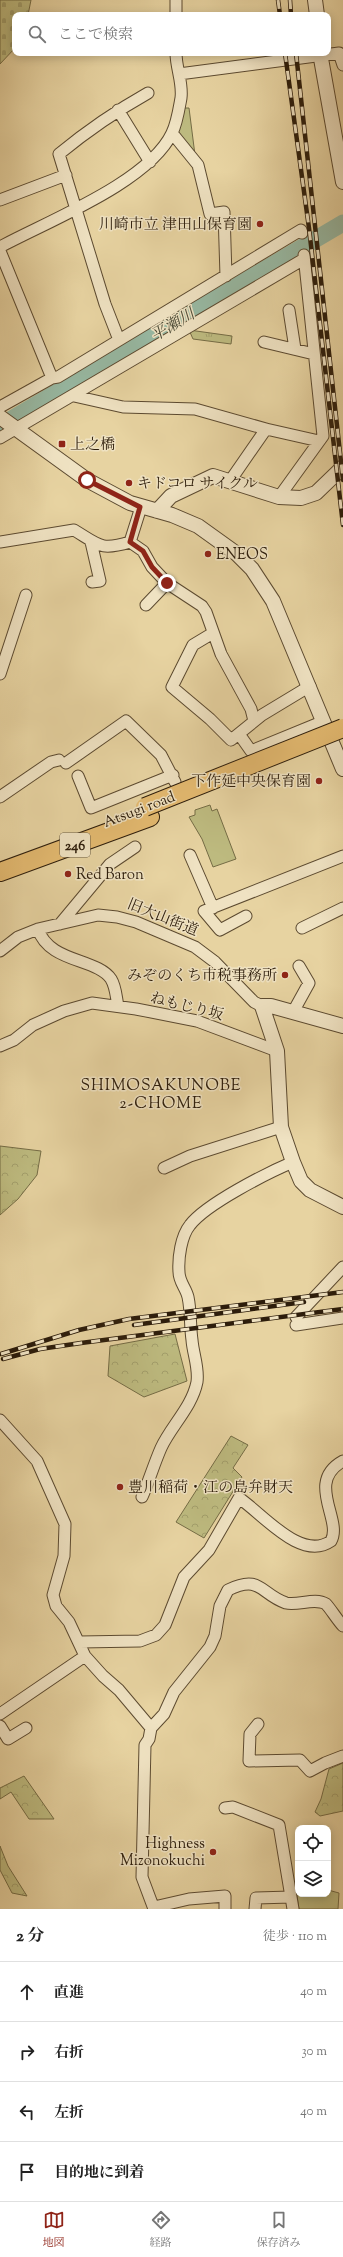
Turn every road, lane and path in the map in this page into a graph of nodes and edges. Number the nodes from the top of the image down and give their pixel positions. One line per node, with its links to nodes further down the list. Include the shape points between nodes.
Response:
1 (176, 0): 3 (street)
2 (315, 0): 4 (street)
3 (176, 12)
4 (316, 12)
5 (331, 53): 9 (street, via 339,53)
6 (176, 56): 10 (street)
7 (307, 56): 10 (street)
8 (321, 56): 14 (street)
9 (343, 65)
10 (179, 74): 13 (street, via 181,96)
11 (148, 93): 12 (street)
12 (118, 110): 15 (street); 16 (street, via 59,154)
13 (172, 133): 15 (street); 23 (street, via 198,165 210,214 224,212)
14 (339, 140): 17 (street)
15 (150, 162): 19 (street, via 124,183)
16 (66, 175): 18 (street); 19 (street)
17 (343, 182)
18 (0, 200)
19 (76, 208): 21 (street); 25 (street, via 105,304)
20 (302, 233): 23 (street, via 301,230)
21 (0, 247)
22 (0, 251): 29 (street)
23 (226, 276): 25 (street)
24 (289, 310): 27 (street)
25 (119, 340): 29 (street, via 58,377)
26 (264, 342): 27 (street)
27 (295, 349): 28 (street)
28 (314, 354): 30 (street, via 304,257); 36 (street, via 323,436)
29 (52, 378): 31 (street)
30 (74, 396): 33 (street); 34 (street, via 122,408 195,409)
31 (0, 407)
32 (0, 417): 33 (street)
33 (16, 429): 35 (street); 40 (street, via 87,480)
34 (266, 429): 36 (street); 38 (street)
35 (0, 438)
36 (319, 441): 39 (street)
37 (343, 467): 39 (street, via 323,488 310,496 290,499)
38 (230, 480): 39 (street); 41 (street, via 213,476 171,496)
39 (279, 497)
40 (140, 507): 41 (street); 44 (street)
41 (157, 511): 51 (street, via 198,526 237,554 252,569 274,601)
42 (0, 542): 43 (street, via 74,530)
43 (91, 542): 44 (street, via 104,548); 45 (street, via 100,581)
44 (130, 542): 46 (street, via 143,551 152,567)
45 (92, 582)
46 (167, 583): 48 (street); 49 (street, via 202,606)
47 (26, 595): 50 (street)
48 (146, 605)
49 (213, 633): 52 (street); 55 (street, via 193,645 172,688 231,740)
50 (0, 674)
51 (310, 686): 52 (street); 53 (street)
52 (254, 721): 55 (street)
53 (324, 721): 55 (street, via 251,751); 57 (street)
54 (343, 728): 60 (highway, Atsugi road / 246, bridge)
55 (239, 734)
56 (343, 741): 60 (highway, Atsugi road / 246)
57 (343, 769)
58 (78, 776): 59 (street, via 91,808 174,778 161,754 126,721 63,761 51,762)
59 (0, 797)
60 (147, 812): 64 (highway, Atsugi road / 246); 65 (highway, Atsugi road / 246)
61 (135, 848): 69 (street, via 110,864)
62 (190, 855): 66 (street)
63 (343, 856): 66 (street)
64 (0, 860)
65 (0, 872)
66 (213, 908): 68 (street, via 204,911 220,930)
67 (343, 908): 70 (street)
68 (246, 916)
69 (60, 924): 71 (street, 旧大山街道); 75 (street, 旧大山街道, via 98,915 136,922 195,947 215,962 254,1002)
70 (302, 928)
71 (38, 929): 72 (street, 旧大山街道, via 18,937); 74 (street, via 41,938 66,957 105,972 115,988)
72 (0, 951)
73 (299, 966): 76 (street, via 309,983)
74 (118, 1006): 78 (street, ねもじり坂, via 92,1003 64,1011 33,1025 14,1040); 79 (street, ねもじり坂, via 197,1021)
75 (262, 1006): 76 (street); 79 (street)
76 (293, 1012): 77 (street)
77 (343, 1026)
78 (0, 1046)
79 (277, 1051): 80 (street)
80 (281, 1127): 81 (street); 82 (street, via 190,1156)
81 (292, 1162): 83 (street, via 301,1181 310,1190); 88 (street, via 266,1173 198,1216 189,1226 181,1244 178,1271 180,1281 188,1294 197,1381 188,1403 160,1449)
82 (164, 1168)
83 (343, 1207)
84 (343, 1267): 85 (street, via 296,1321)
85 (343, 1318)
86 (0, 1420): 90 (street, via 38,1461 65,1524 64,1556 53,1595 56,1606)
87 (343, 1461): 90 (street, via 338,1464 329,1480 342,1525 332,1540 321,1547 309,1547 294,1541 239,1498 209,1550 184,1577 165,1625 156,1635 140,1641)
88 (142, 1497)
89 (343, 1626): 96 (street, via 326,1605 318,1602 286,1603 263,1588 246,1583 228,1590 220,1606 215,1636 210,1647 174,1692 164,1714)
90 (80, 1642): 91 (street)
91 (84, 1656): 92 (street); 96 (street, via 119,1690)
92 (0, 1714)
93 (258, 1724): 97 (street, via 250,1734 248,1760 300,1760 310,1771)
94 (0, 1726): 95 (street, via 8,1739)
95 (26, 1728)
96 (151, 1728): 100 (street, via 149,1739 144,1745 142,1877)
97 (343, 1756)
98 (225, 1808): 99 (street, via 233,1807 279,1825)
99 (292, 1897): 102 (street, via 256,1898); 103 (street)
100 (154, 1908): 101 (street, via 189,1899 225,1896)
101 (225, 1909)
102 (255, 1909)
103 (294, 1909)

